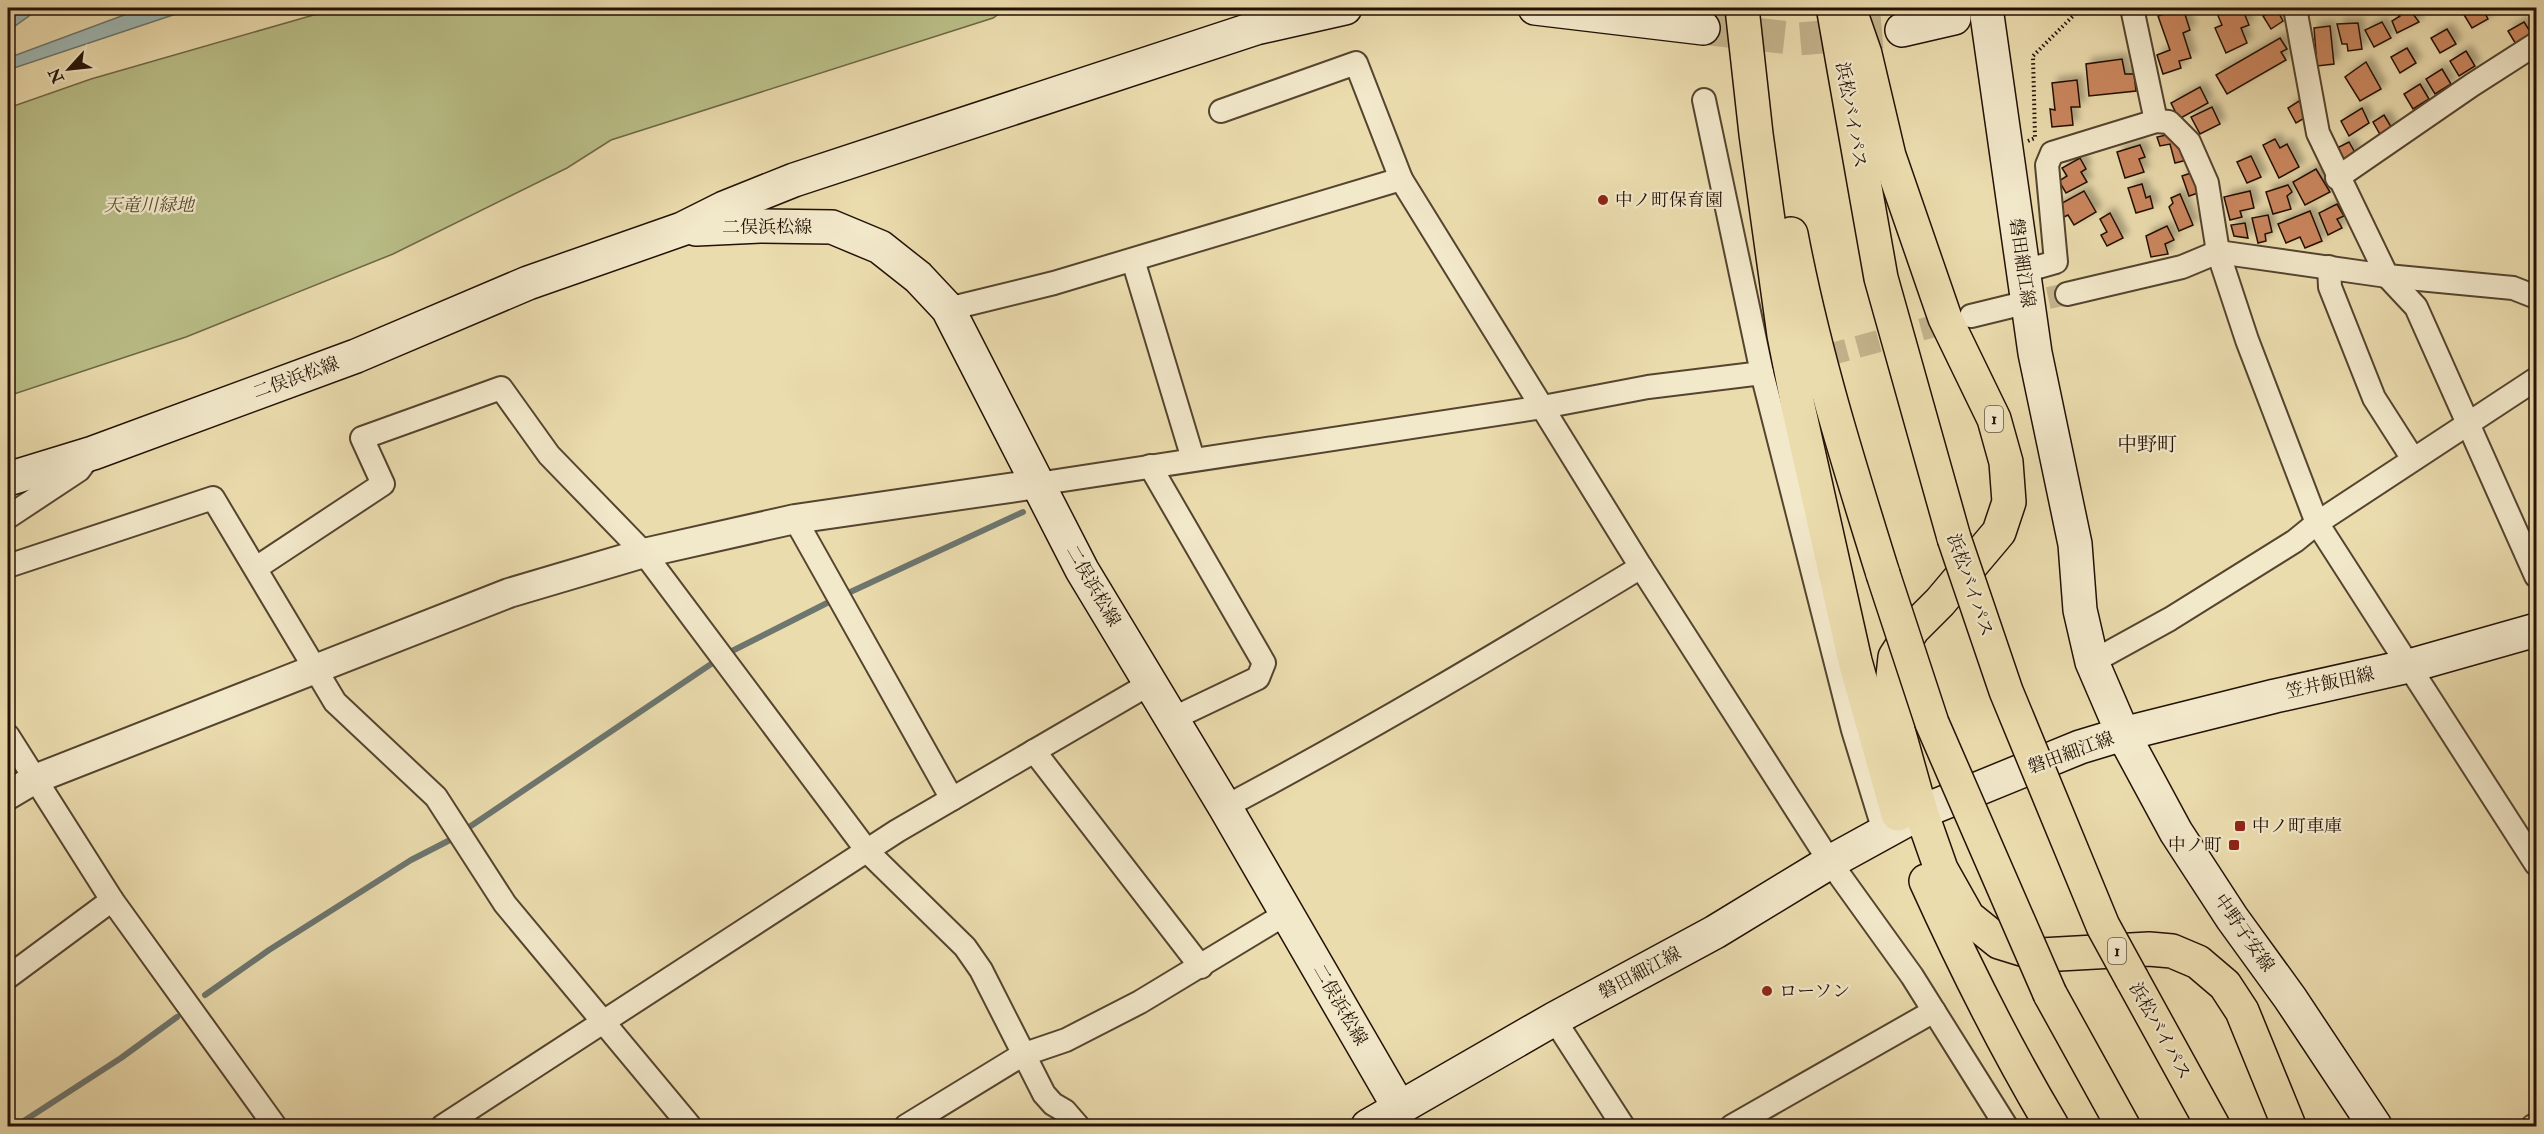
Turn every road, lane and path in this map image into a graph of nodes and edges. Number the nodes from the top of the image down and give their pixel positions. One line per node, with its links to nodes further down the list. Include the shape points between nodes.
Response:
1 (1345, 8): 21 (main road, 二俣浜松線, via 1256,27 805,176)
2 (1535, 8): 12 (main road)
3 (1742, 8): 63 (highway, 1, via 1784,335 1855,662)
4 (1749, 8): 86 (highway, bridge, via 1803,296 1837,427 1932,723 2050,994)
5 (1833, 8): 87 (highway, 浜松バイパス / 1, bridge, via 1881,279 1954,537 2006,691 2103,926)
6 (1849, 8): 63 (highway, 1, via 1865,54 1889,156 1945,318 1994,419 2006,462 2009,502 1999,532 1913,629 1895,657 1892,686)
7 (1986, 8): 18 (main road, 磐田細江線)
8 (2132, 8): 17 (street)
9 (2295, 8): 19 (street, via 2318,134)
10 (2078, 11): 18 (path, via 2033,56 2035,138)
11 (1954, 18): 13 (main road)
12 (1703, 28)
13 (1902, 30)
14 (2536, 44): 19 (street)
15 (1704, 99): 32 (street)
16 (1221, 111): 20 (street, via 1356,63)
17 (2156, 121): 22 (street, via 2169,122 2189,142 2207,183); 25 (street, via 2052,153 2047,165 2056,262)
18 (2007, 150): 25 (main road, 磐田細江線)
19 (2337, 178): 26 (street)
20 (1401, 179): 23 (street); 34 (street)
21 (682, 229): 30 (main road, 二俣浜松線, via 832,227 880,247); 36 (main road, 二俣浜松線, via 528,283 356,356)
22 (2218, 252): 24 (street); 27 (street, via 2182,267); 44 (street, via 2247,340)
23 (1132, 260): 30 (street); 37 (street)
24 (2329, 267): 26 (street); 38 (street, via 2330,287 2374,398)
25 (2024, 272): 51 (main road, 磐田細江線, via 2035,353 2075,544 2080,610)
26 (2387, 276): 28 (street, via 2513,288); 35 (street, via 2416,308)
27 (2067, 294)
28 (2536, 297)
29 (2016, 305): 31 (street)
30 (948, 309): 41 (main road, 二俣浜松線)
31 (1971, 316)
32 (1762, 373): 34 (street, via 1648,387); 63 (street, via 1853,730)
33 (2536, 379): 35 (street)
34 (1543, 407): 37 (street); 47 (street)
35 (2466, 424): 38 (street); 49 (street)
36 (93, 453): 40 (main road, 二俣浜松線); 42 (street, via 79,470)
37 (1192, 459): 39 (street)
38 (2414, 459): 44 (street)
39 (1150, 466): 41 (street); 55 (street, via 1264,663 1258,678)
40 (8, 478)
41 (1037, 484): 43 (street); 54 (main road, 二俣浜松線, via 1082,570)
42 (8, 517)
43 (795, 519): 45 (street); 61 (street)
44 (2318, 522): 51 (street, via 2295,541 2170,619); 52 (street)
45 (644, 553): 48 (street, via 549,455 501,388 362,438 383,484); 53 (street, via 509,593); 64 (street)
46 (8, 566): 48 (street, via 213,498)
47 (1641, 567): 62 (street, via 1452,681); 65 (street)
48 (256, 568): 53 (street)
49 (2536, 576)
50 (2536, 630): 52 (main road, 笠井飯田線)
51 (2092, 662): 56 (main road, 磐田細江線)
52 (2409, 666): 56 (main road, 笠井飯田線); 66 (street)
53 (315, 669): 59 (street); 73 (street, via 334,702 436,797 505,904)
54 (1151, 683): 55 (main road, 二俣浜松線); 58 (street)
55 (1172, 719): 62 (main road, 二俣浜松線)
56 (2123, 734): 63 (main road, 磐田細江線, via 2080,747); 89 (main road, 中野子安線, via 2176,832)
57 (8, 736): 59 (street)
58 (1035, 751): 61 (street); 69 (street)
59 (35, 779): 60 (street); 67 (street)
60 (8, 795)
61 (952, 799): 64 (street)
62 (1225, 807): 68 (main road, 二俣浜松線)
63 (1902, 822): 65 (main road, 磐田細江線); 85 (highway, 1, via 1977,991); 88 (highway, 1, via 1941,869 1968,917 1999,942 2041,955 2149,949 2172,951 2198,962 2225,985 2242,1011)
64 (868, 852): 73 (street); 74 (street, via 965,947 981,970)
65 (1830, 862): 71 (street); 72 (main road, 磐田細江線, via 1715,932)
66 (2536, 864)
67 (112, 900): 70 (street); 77 (street)
68 (1287, 913): 69 (street); 75 (main road, 二俣浜松線)
69 (1201, 967): 74 (street, via 1066,1040)
70 (8, 977)
71 (1934, 1011): 76 (street); 84 (street)
72 (1554, 1019): 75 (main road, 磐田細江線); 83 (street)
73 (604, 1023): 78 (street); 79 (street)
74 (1022, 1054): 80 (street); 81 (street, via 1044,1094)
75 (1405, 1118): 82 (main road, 磐田細江線)
76 (2003, 1125)
77 (275, 1126)
78 (443, 1126)
79 (690, 1126)
80 (906, 1126)
81 (1078, 1126)
82 (1368, 1126)
83 (1623, 1126)
84 (1732, 1126)
85 (2052, 1126)
86 (2123, 1126)
87 (2213, 1126)
88 (2289, 1126)
89 (2375, 1126)

